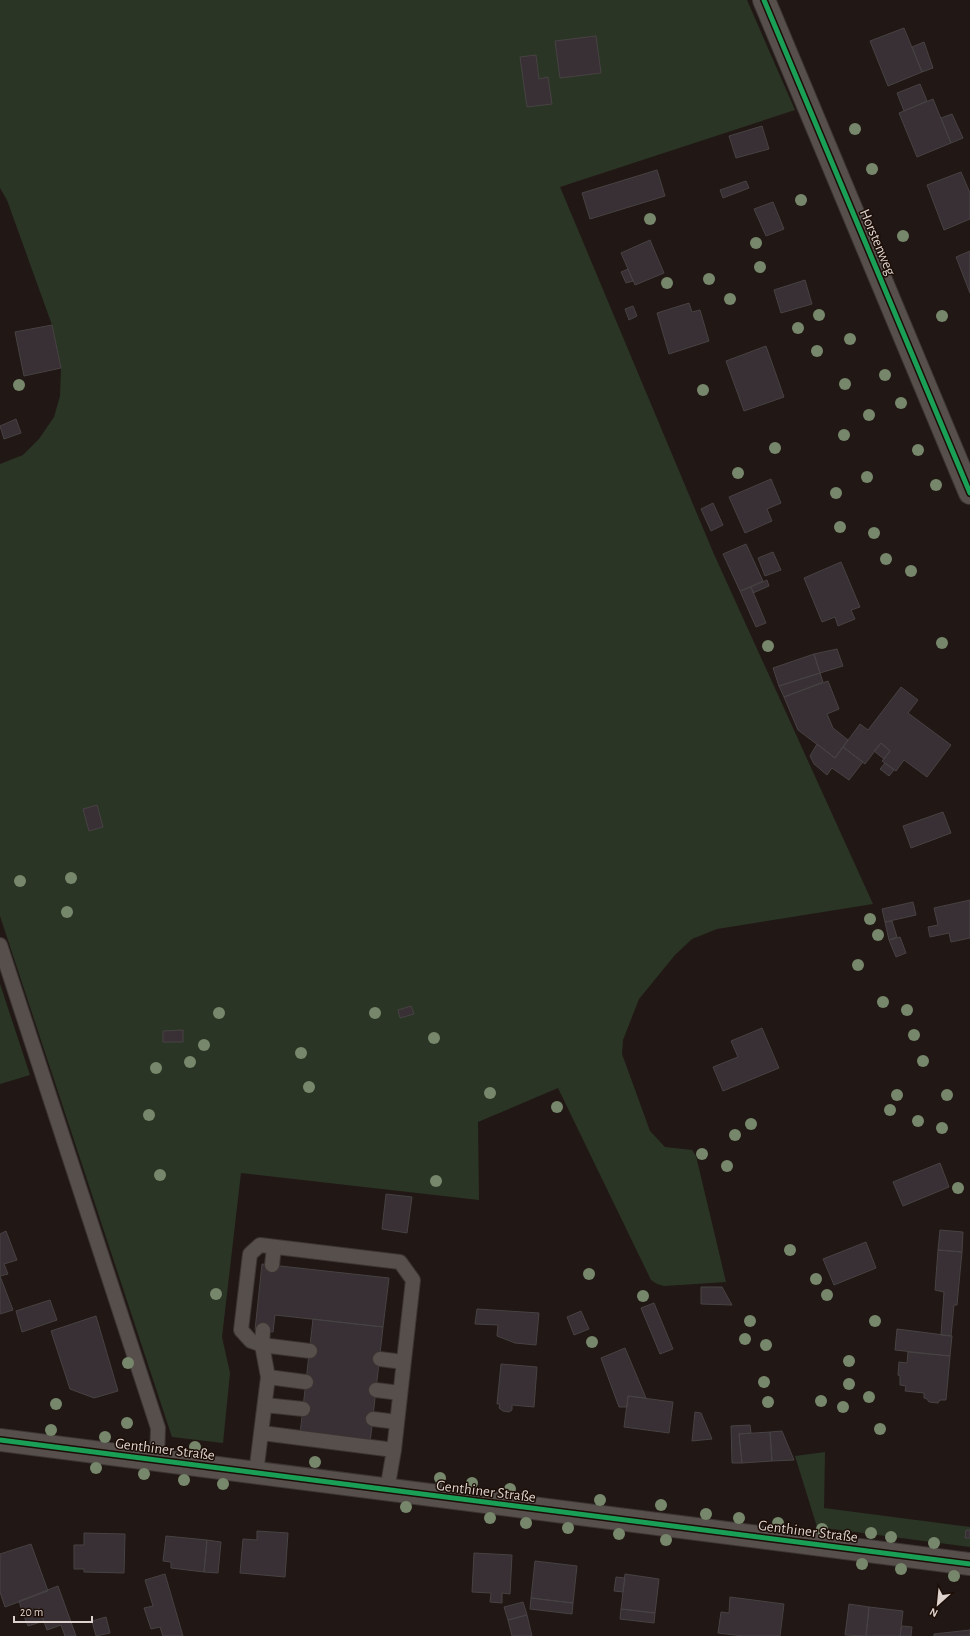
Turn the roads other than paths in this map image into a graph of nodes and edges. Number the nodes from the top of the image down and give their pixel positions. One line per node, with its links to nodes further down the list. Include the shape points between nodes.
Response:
1 (764, 0): 2 (main road, Horstenweg)
2 (970, 493)
3 (0, 946): 22 (lane, via 158,1428)
4 (274, 1247): 5 (lane); 7 (lane, via 260,1245 250,1254 241,1330 250,1341); 10 (lane, via 400,1262 413,1280)
5 (272, 1265)
6 (264, 1330): 7 (lane)
7 (262, 1345): 8 (lane); 11 (lane)
8 (310, 1351)
9 (380, 1359): 10 (lane)
10 (404, 1362): 14 (lane)
11 (268, 1377): 12 (lane); 15 (lane)
12 (306, 1382)
13 (376, 1390): 14 (lane)
14 (400, 1393): 18 (lane)
15 (265, 1405): 16 (lane); 19 (lane)
16 (303, 1409)
17 (373, 1419): 18 (lane)
18 (397, 1422): 21 (lane)
19 (262, 1434): 21 (lane); 23 (lane)
20 (0, 1440): 22 (main road, Genthiner Straße)
21 (394, 1450): 24 (lane)
22 (157, 1459): 23 (main road, Genthiner Straße)
23 (256, 1473): 24 (main road, Genthiner Straße)
24 (387, 1490): 25 (main road, Genthiner Straße)
25 (970, 1564)

